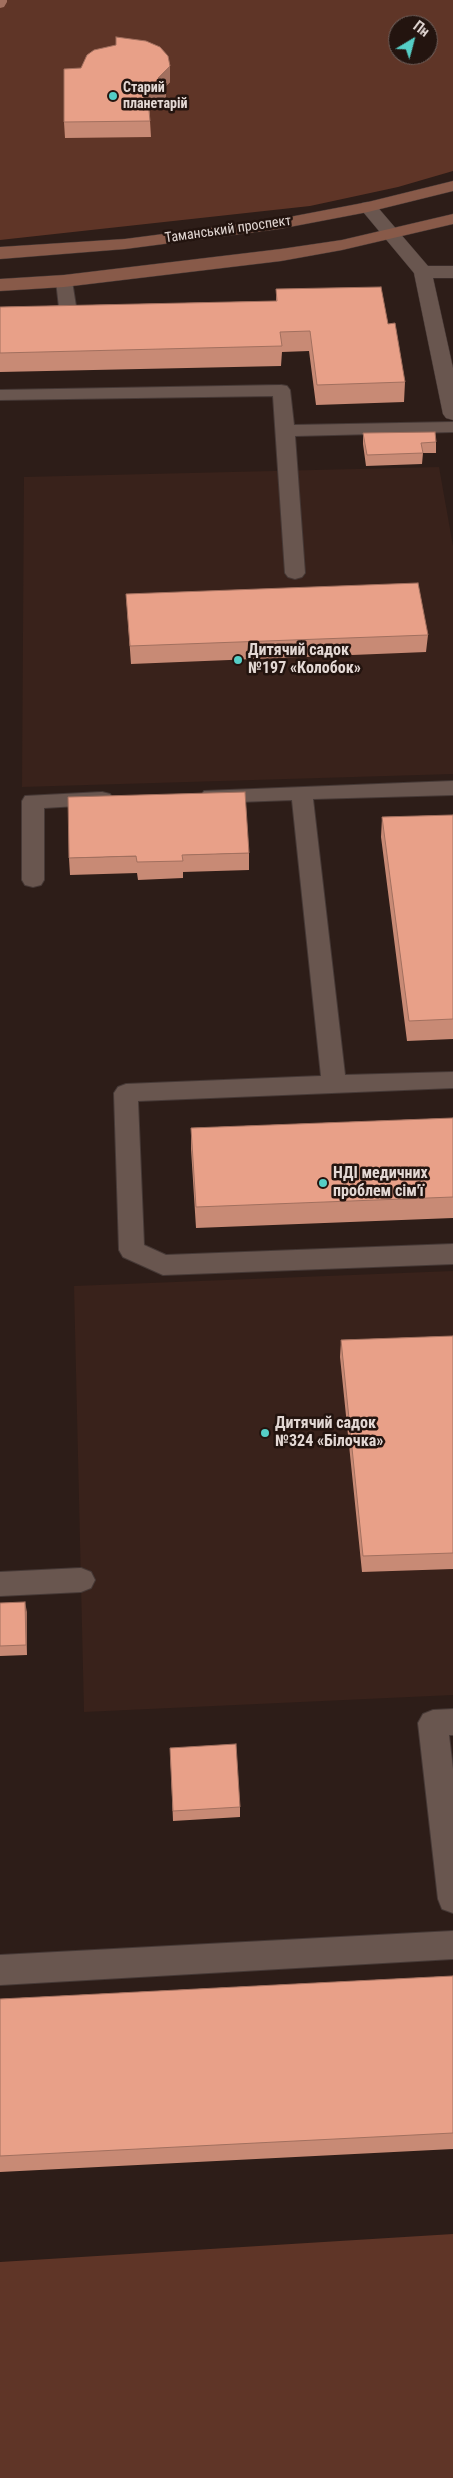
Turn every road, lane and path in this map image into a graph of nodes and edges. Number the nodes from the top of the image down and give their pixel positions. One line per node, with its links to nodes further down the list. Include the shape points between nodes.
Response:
1 (453, 186): 2 (street, Таманський проспект)
2 (368, 207): 4 (street); 5 (street, Таманський проспект, via 209,234)
3 (453, 219): 4 (street, Таманський проспект)
4 (391, 234): 6 (street); 8 (street, Таманський проспект, via 203,266)
5 (0, 253)
6 (422, 272): 7 (street); 11 (street)
7 (453, 272)
8 (64, 281): 9 (street, Таманський проспект); 10 (lane)
9 (0, 285)
10 (70, 325)
11 (448, 373): 13 (street)
12 (0, 395): 15 (lane, via 79,386 281,390)
13 (453, 414)
14 (453, 427): 15 (lane)
15 (286, 431): 16 (lane)
16 (296, 573)
17 (453, 788): 18 (lane)
18 (302, 793): 19 (lane); 23 (lane)
19 (192, 796)
20 (123, 799): 21 (lane, via 33,802)
21 (33, 880)
22 (453, 1080): 23 (lane)
23 (334, 1084): 24 (lane, via 126,1093 132,1250 162,1265)
24 (453, 1254)
25 (81, 1580): 26 (lane)
26 (0, 1584)
27 (453, 1722): 28 (lane, via 433,1723)
28 (453, 1899)
29 (453, 1944): 30 (lane)
30 (0, 1970)

